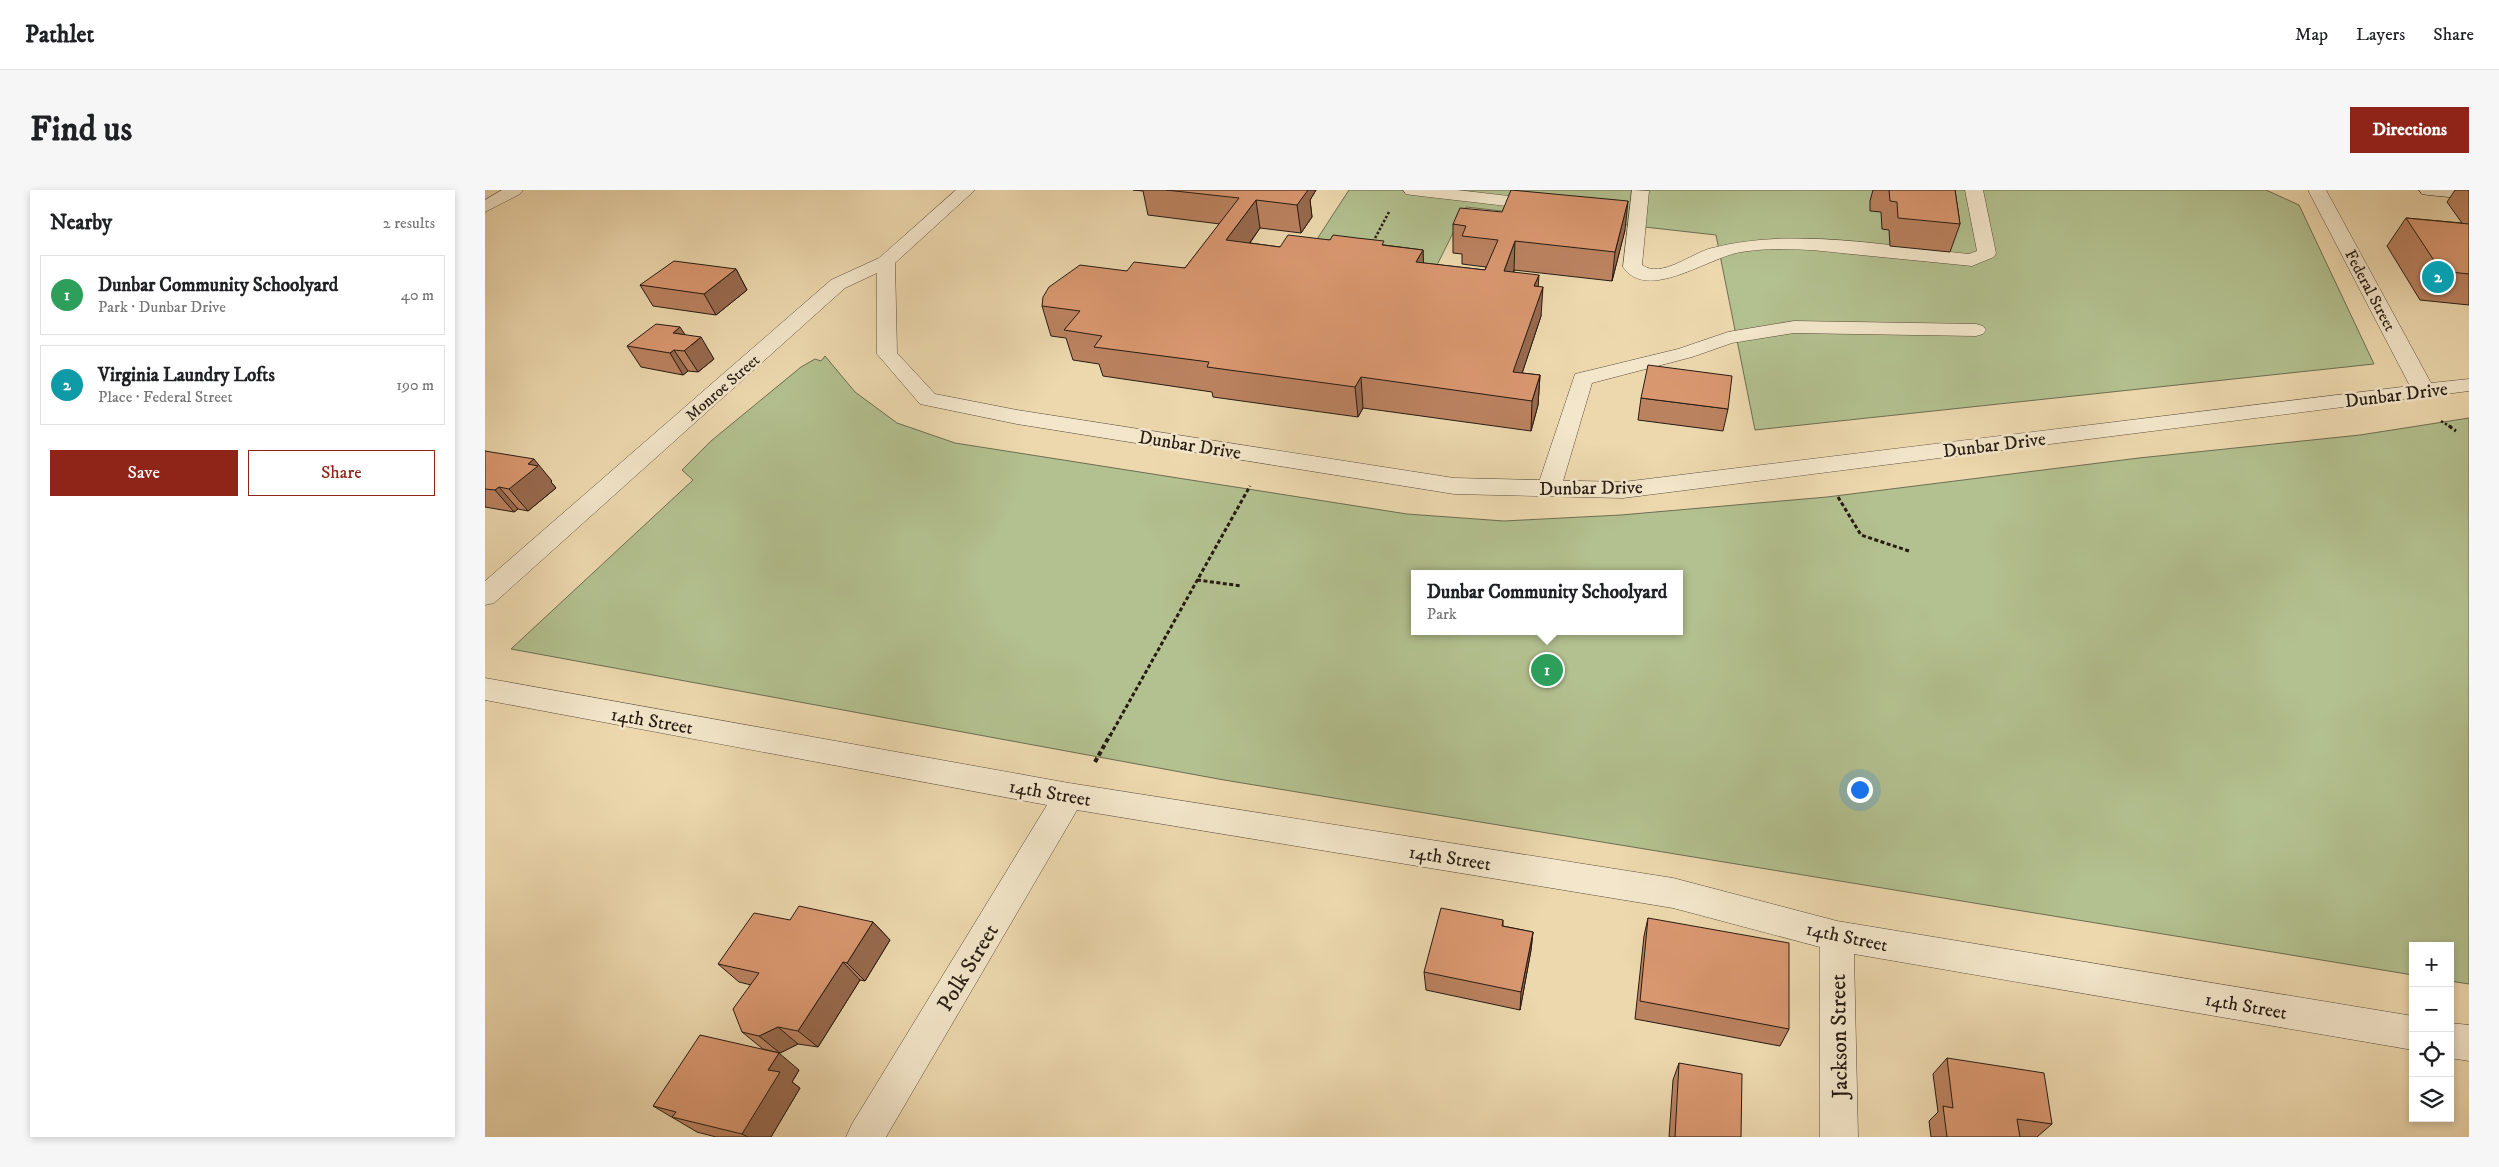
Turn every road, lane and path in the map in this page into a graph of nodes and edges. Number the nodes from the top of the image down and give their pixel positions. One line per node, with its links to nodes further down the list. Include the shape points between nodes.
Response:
1 (514, 190): 9 (street)
2 (966, 190): 15 (street, Monroe Street)
3 (1412, 190): 10 (street)
4 (1974, 190): 13 (street, via 1987,253 1972,260 1796,243 1751,246 1711,254 1656,276 1642,274 1632,267)
5 (2317, 190): 18 (street, Federal Street)
6 (2427, 190): 8 (street)
7 (1640, 191): 13 (street)
8 (2469, 194)
9 (485, 207)
10 (1559, 207)
11 (1389, 213): 14 (path)
12 (1617, 213): 13 (street)
13 (1636, 215)
14 (1368, 250)
15 (886, 262): 22 (street, Dunbar Drive, via 887,354 928,399 1017,417 1455,486); 27 (street, Monroe Street, via 838,284)
16 (1976, 330): 22 (street, via 1794,327 1728,338 1685,353 1583,379)
17 (2469, 385): 18 (street, Dunbar Drive)
18 (2424, 391): 22 (street, Dunbar Drive, via 1623,490)
19 (2437, 418): 20 (path)
20 (2456, 431)
21 (1254, 479): 25 (path)
22 (1549, 488)
23 (1835, 491): 24 (path, via 1861,535)
24 (1909, 551)
25 (1197, 580): 26 (path); 29 (path)
26 (1242, 586)
27 (485, 596)
28 (485, 690): 30 (street, 14th Street)
29 (1090, 770)
30 (1069, 796): 31 (street, 14th Street, via 1673,893); 35 (street, Polk Street)
31 (1837, 936): 32 (street, 14th Street); 36 (street, Jackson Street)
32 (2409, 1032)
33 (2454, 1041): 34 (street)
34 (2469, 1043)
35 (865, 1137)
36 (1839, 1137)

